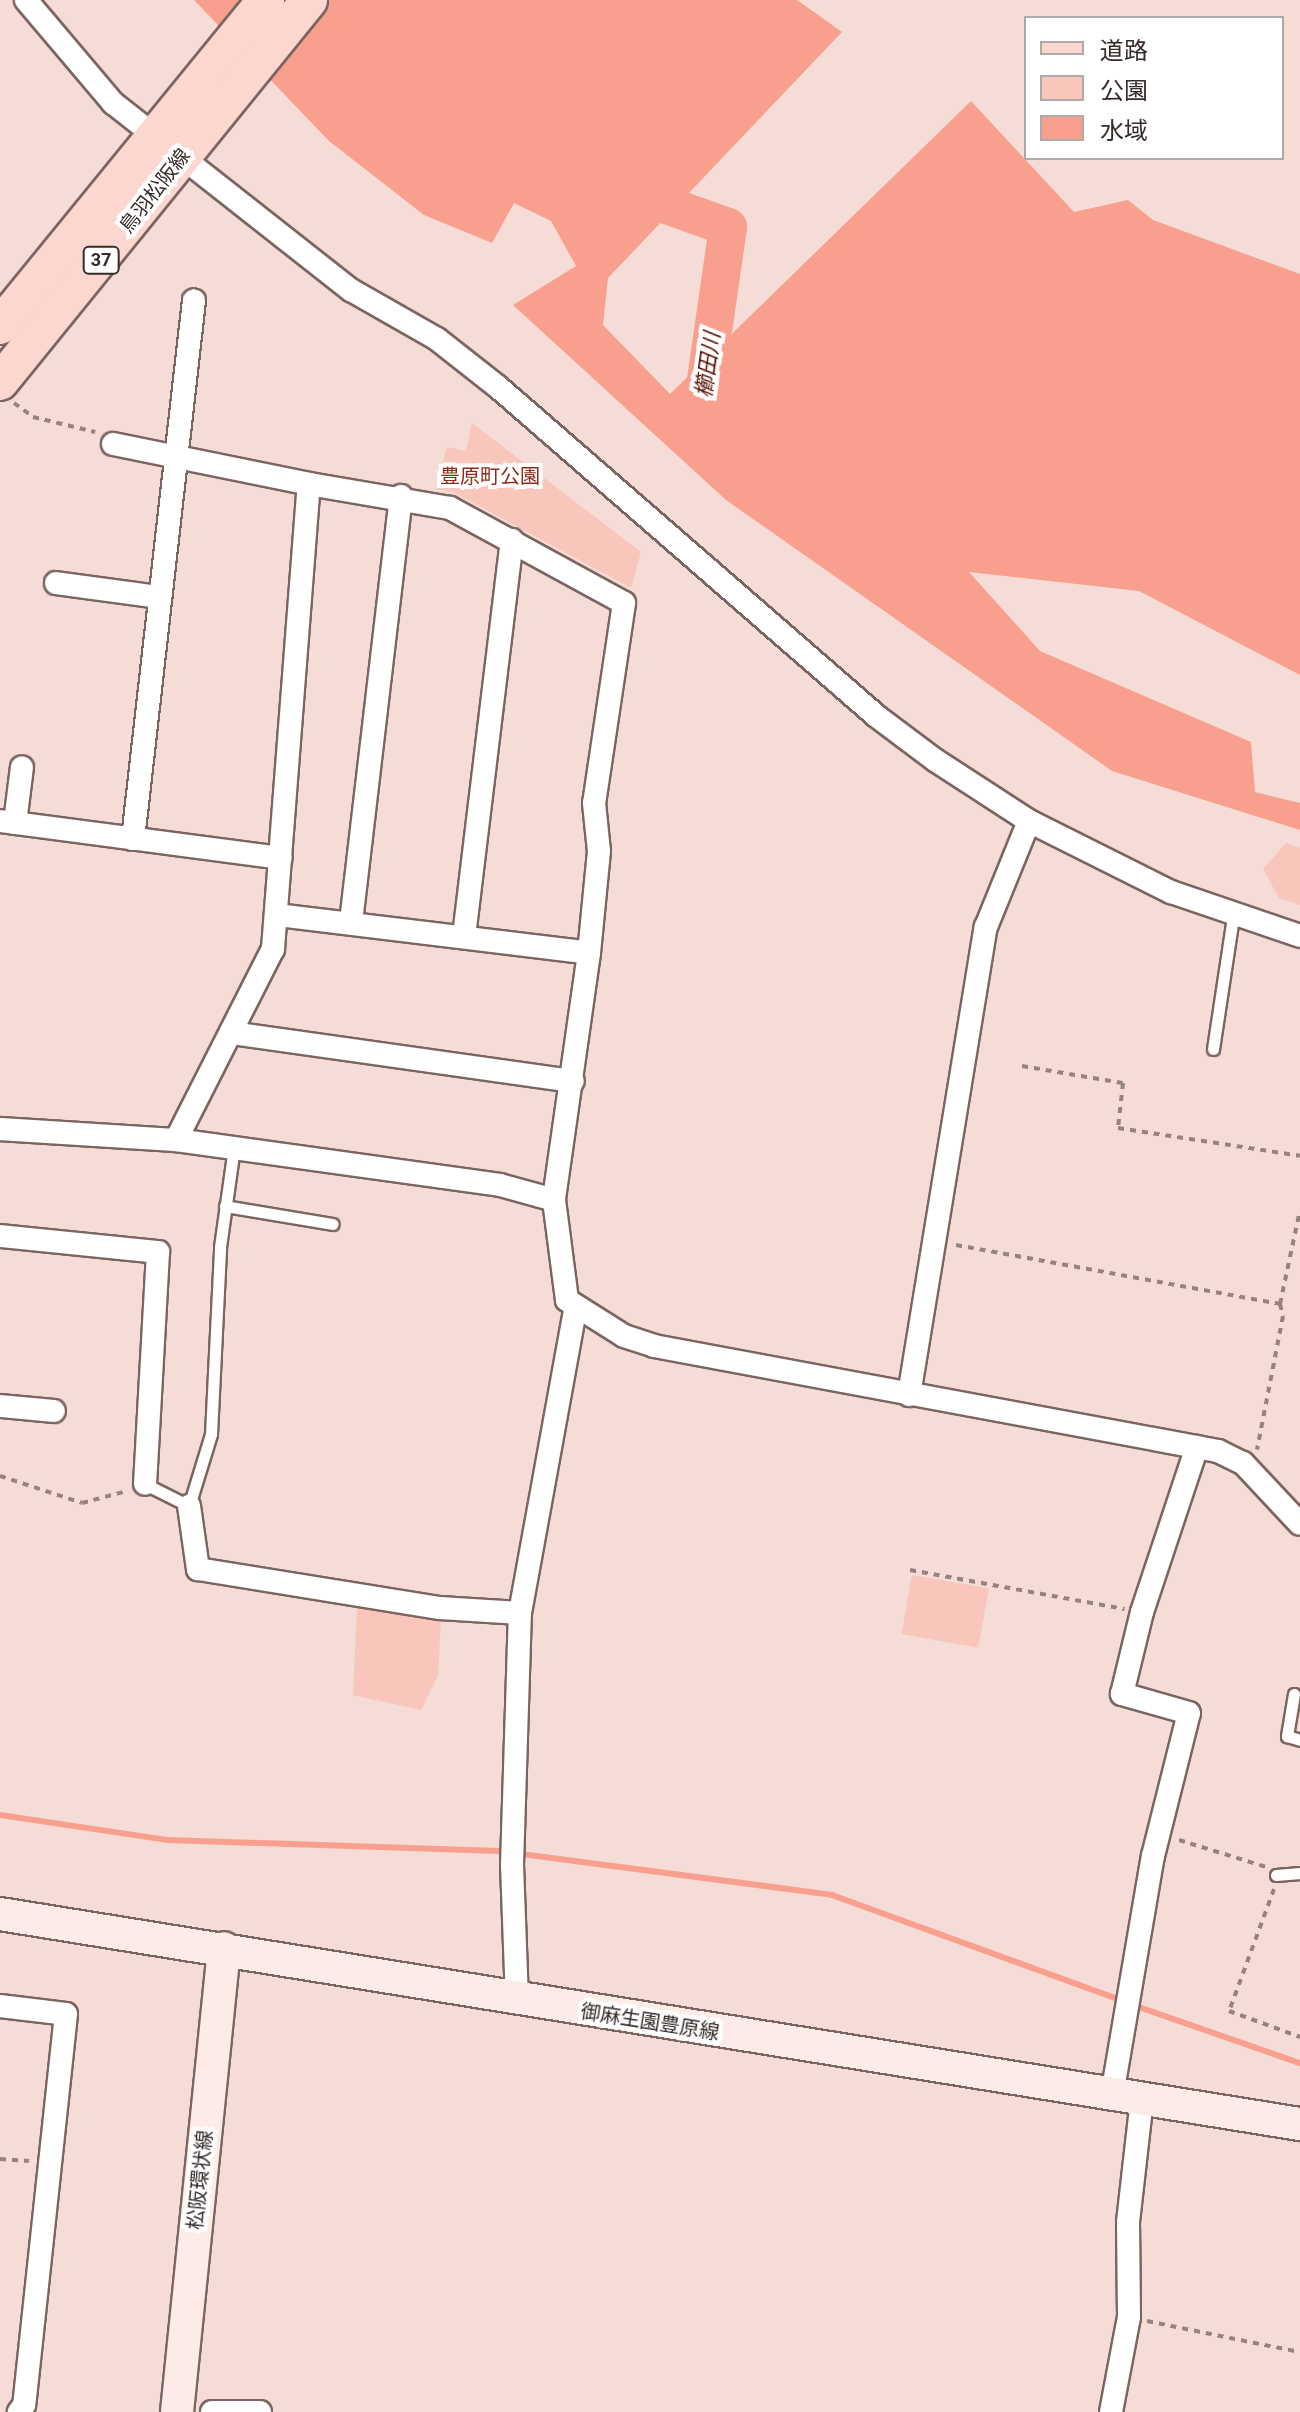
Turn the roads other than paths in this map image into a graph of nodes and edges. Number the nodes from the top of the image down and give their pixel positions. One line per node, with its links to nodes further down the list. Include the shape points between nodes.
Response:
1 (26, 0): 4 (street, via 113,103)
2 (266, 0): 4 (main road, 鳥羽松阪線 / 37)
3 (309, 0): 4 (main road, 鳥羽松阪線 / 37)
4 (177, 135): 6 (main road, 鳥羽松阪線 / 37); 7 (main road, 鳥羽松阪線 / 37); 16 (street, via 351,290 437,339 486,377 875,715)
5 (194, 300): 9 (street)
6 (0, 326)
7 (4, 391)
8 (113, 444): 9 (street)
9 (177, 454): 10 (street); 14 (street)
10 (309, 484): 11 (street); 19 (street)
11 (401, 496): 12 (street, via 450,508); 22 (street)
12 (512, 540): 23 (street); 25 (street, via 624,603 594,803 599,851)
13 (56, 583): 14 (street)
14 (160, 597): 18 (street)
15 (22, 767): 17 (street)
16 (1029, 821): 21 (street, via 1171,892); 37 (street, via 986,927)
17 (8, 822): 18 (street)
18 (133, 839): 19 (street)
19 (281, 858): 20 (street)
20 (277, 915): 22 (street); 26 (street, via 273,949)
21 (1233, 916): 24 (street); 27 (lane)
22 (351, 922): 23 (street)
23 (464, 936): 25 (street)
24 (1300, 936)
25 (589, 953): 28 (street)
26 (231, 1033): 28 (street); 30 (street)
27 (1213, 1049)
28 (573, 1081): 32 (street)
29 (0, 1129): 30 (street)
30 (176, 1140): 31 (street)
31 (234, 1148): 32 (street, via 500,1185); 33 (lane)
32 (554, 1200): 36 (street, via 562,1287)
33 (225, 1206): 34 (lane); 42 (lane, via 211,1434)
34 (333, 1224)
35 (0, 1236): 41 (street, via 158,1252)
36 (575, 1309): 37 (street, via 654,1346); 44 (street)
37 (909, 1395): 40 (street)
38 (0, 1406): 39 (street)
39 (54, 1411)
40 (1197, 1447): 43 (street, via 1232,1456); 53 (street, via 1142,1612 1122,1694 1189,1713 1157,1840 1125,2016)
41 (145, 1484): 42 (lane)
42 (189, 1506): 44 (street, via 198,1569 440,1608)
43 (1300, 1524)
44 (520, 1613): 51 (street, via 512,1865)
45 (1294, 1694): 46 (lane, via 1287,1736)
46 (1300, 1740)
47 (1300, 1873): 48 (lane)
48 (1276, 1875)
49 (0, 1914): 50 (main road, 御麻生園豊原線)
50 (224, 1948): 51 (main road, 御麻生園豊原線); 56 (main road, 松阪環状線)
51 (517, 2001): 53 (main road, 御麻生園豊原線)
52 (0, 2006): 55 (street, via 66,2014 24,2405)
53 (1127, 2097): 54 (main road, 御麻生園豊原線); 59 (street, via 1129,2317)
54 (1300, 2124)
55 (19, 2412)
56 (177, 2412)
57 (212, 2412): 58 (street)
58 (260, 2412)
59 (1111, 2412)

